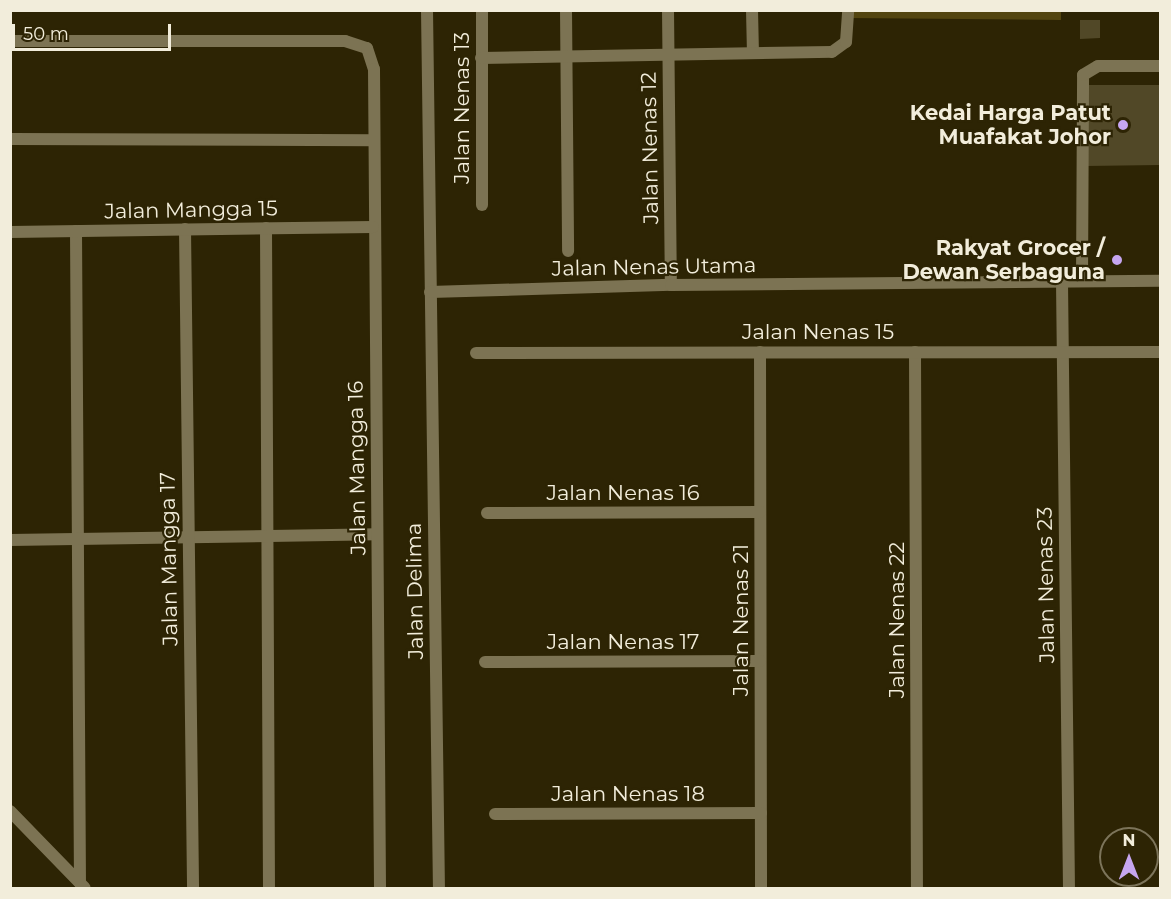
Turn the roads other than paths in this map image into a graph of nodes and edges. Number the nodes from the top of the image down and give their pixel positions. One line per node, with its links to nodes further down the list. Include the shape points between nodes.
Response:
1 (427, 10): 26 (street)
2 (482, 10): 11 (street, Jalan Nenas 13)
3 (566, 10): 10 (street)
4 (668, 10): 9 (street, Jalan Nenas 12)
5 (752, 10): 8 (street)
6 (848, 14): 8 (street, via 846,42 838,50)
7 (10, 41): 14 (street, Jalan Mangga 16, via 345,41 368,48 374,69)
8 (753, 53): 9 (street)
9 (669, 55): 10 (street); 25 (street, Jalan Nenas 12)
10 (566, 56): 11 (street); 21 (street)
11 (481, 58): 15 (street, Jalan Nenas 13)
12 (1161, 66): 22 (street, via 1098,66 1083,75)
13 (10, 139): 14 (street)
14 (373, 140): 16 (street, Jalan Mangga 16)
15 (482, 205)
16 (373, 227): 17 (street, Jalan Mangga 15); 34 (street, Jalan Mangga 16)
17 (266, 228): 18 (street, Jalan Mangga 15); 37 (street)
18 (185, 229): 19 (street, Jalan Mangga 15); 36 (street, Jalan Mangga 17)
19 (76, 231): 20 (street, Jalan Mangga 15); 35 (street)
20 (10, 232)
21 (568, 251)
22 (1082, 281): 23 (street, Jalan Nenas Utama); 24 (street, Jalan Nenas Utama)
23 (1161, 281)
24 (1062, 282): 25 (street, Jalan Nenas Utama); 27 (street, Jalan Nenas 23)
25 (671, 285): 26 (street, Jalan Nenas Utama)
26 (430, 292): 48 (street, Jalan Delima)
27 (1063, 351): 29 (street, Jalan Nenas 15); 30 (street, Jalan Nenas 15); 51 (street, Jalan Nenas 23)
28 (760, 352): 29 (street, Jalan Nenas 15); 31 (street, Jalan Nenas 15); 32 (street, Jalan Nenas 21)
29 (915, 352): 50 (street, Jalan Nenas 22)
30 (1161, 352)
31 (476, 353)
32 (760, 512): 33 (street, Jalan Nenas 16); 39 (street, Jalan Nenas 21)
33 (487, 513)
34 (377, 534): 37 (street); 47 (street, Jalan Mangga 16)
35 (80, 537): 36 (street); 38 (street); 44 (street)
36 (188, 537): 37 (street); 45 (street, Jalan Mangga 17)
37 (267, 538): 46 (street)
38 (10, 540)
39 (760, 661): 40 (street, Jalan Nenas 17); 42 (street, Jalan Nenas 21)
40 (485, 662)
41 (10, 811): 44 (street)
42 (761, 813): 43 (street, Jalan Nenas 18); 49 (street, Jalan Nenas 21)
43 (495, 814)
44 (83, 886)
45 (193, 888)
46 (269, 888)
47 (380, 888)
48 (439, 888)
49 (761, 888)
50 (917, 888)
51 (1069, 888)

